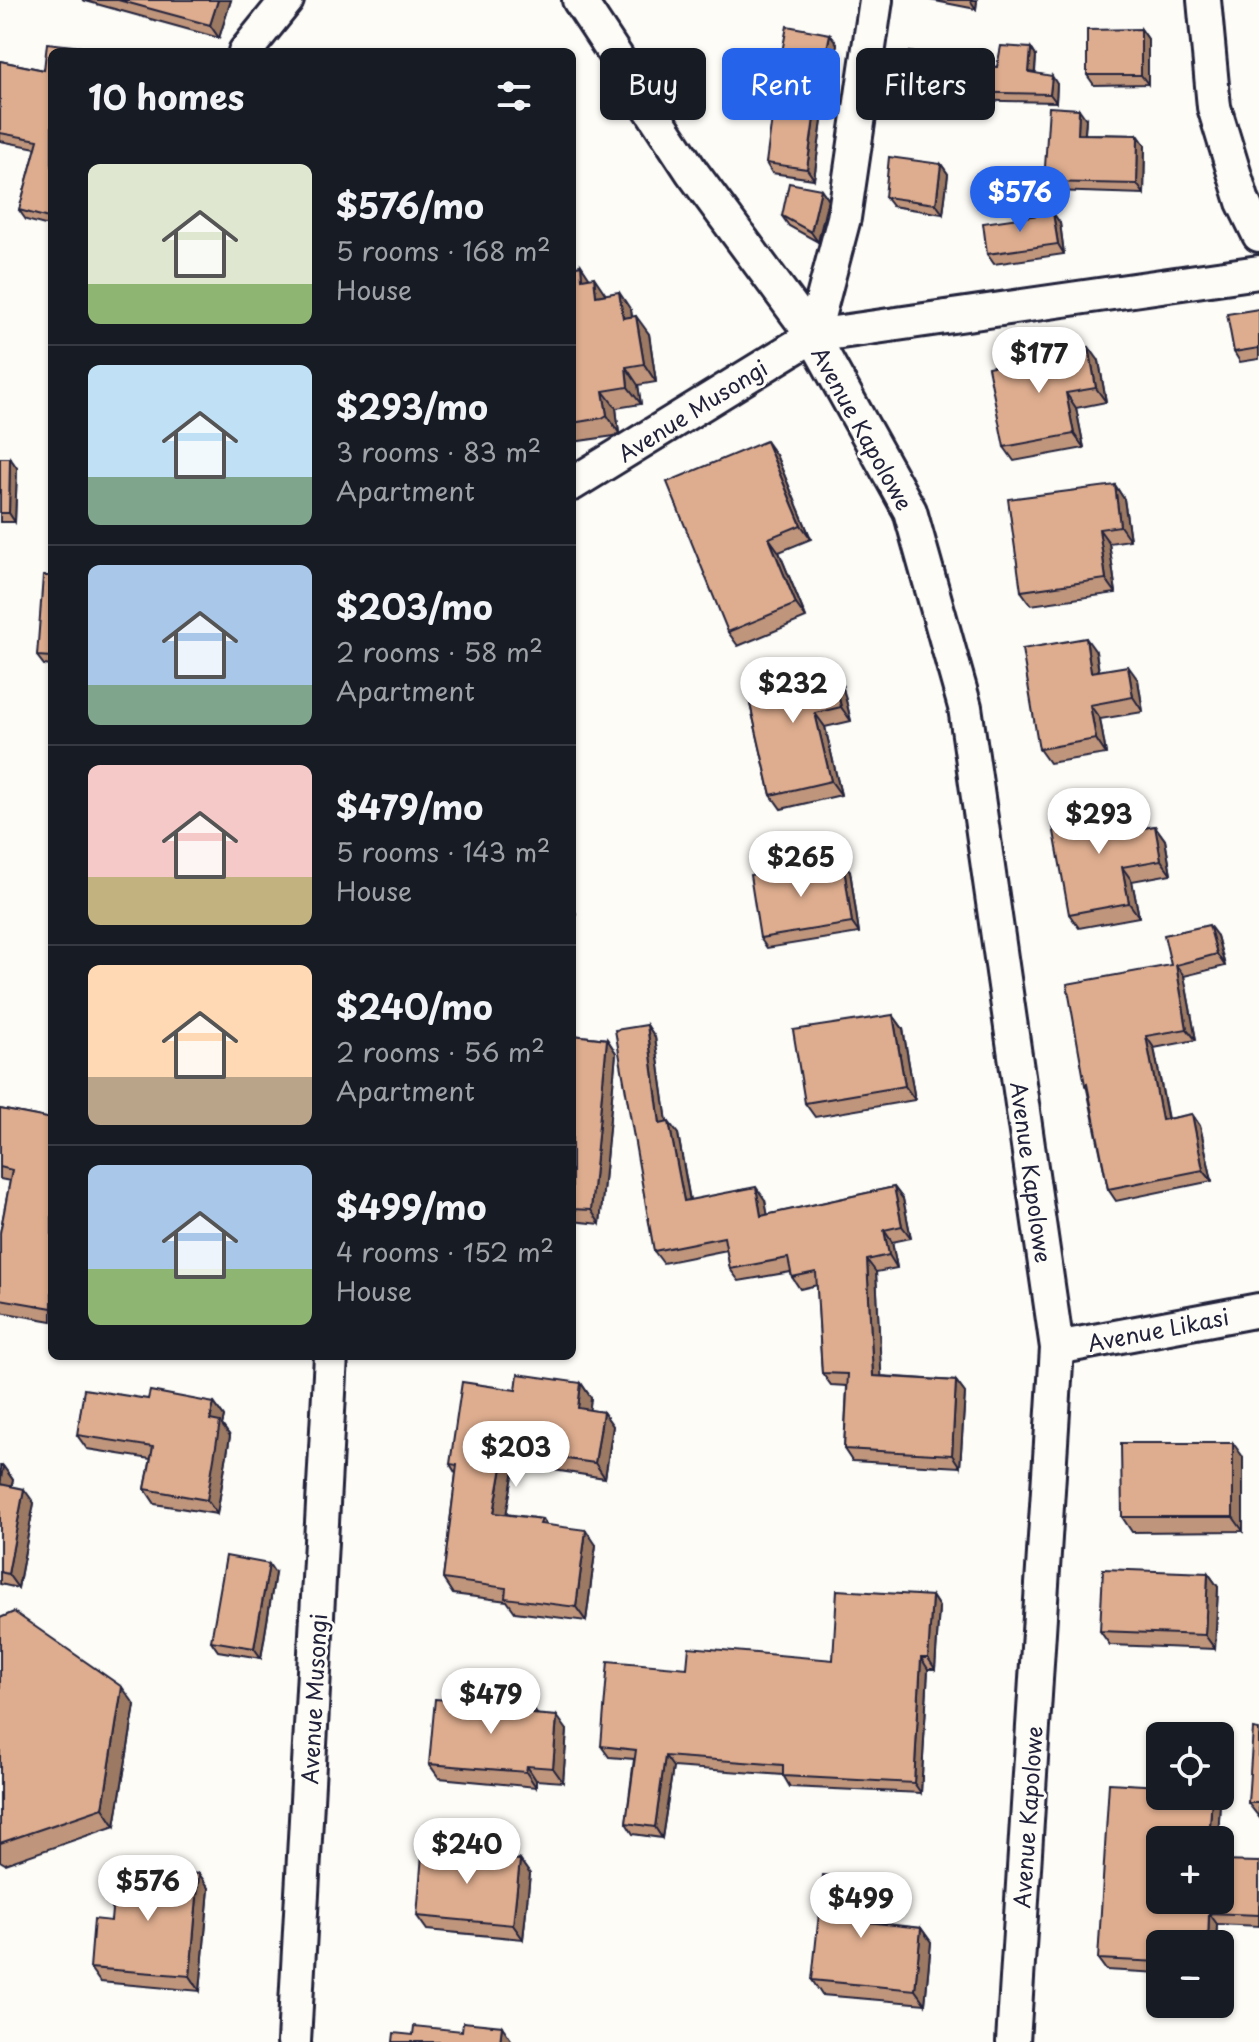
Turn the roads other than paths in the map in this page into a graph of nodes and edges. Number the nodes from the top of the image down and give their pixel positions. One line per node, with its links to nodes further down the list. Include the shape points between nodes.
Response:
1 (287, 0): 5 (street)
2 (579, 0): 8 (street, Avenue Kapolowe, via 692,172)
3 (876, 0): 8 (street, via 844,218)
4 (1204, 0): 6 (street, via 1214,107 1243,202)
5 (248, 48)
6 (1259, 235)
7 (1259, 272): 8 (street)
8 (813, 336): 9 (street, Avenue Musongi); 11 (street, Avenue Kapolowe, via 910,511 965,707)
9 (576, 482)
10 (1259, 1310): 11 (street, Avenue Likasi)
11 (1057, 1348): 14 (street, Avenue Kapolowe)
12 (331, 1360): 13 (street, Avenue Musongi)
13 (294, 2042)
14 (1013, 2042)

